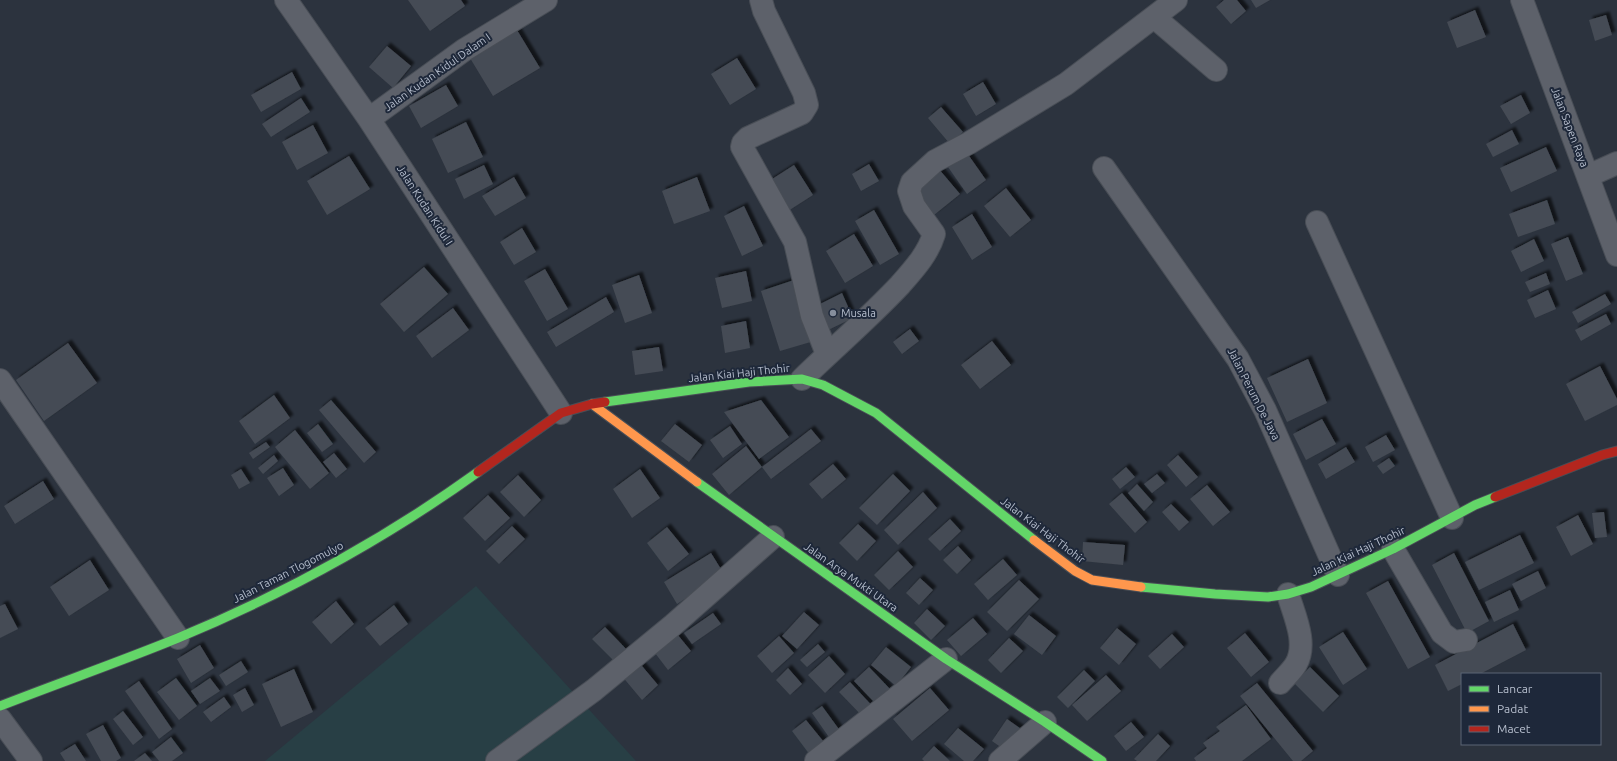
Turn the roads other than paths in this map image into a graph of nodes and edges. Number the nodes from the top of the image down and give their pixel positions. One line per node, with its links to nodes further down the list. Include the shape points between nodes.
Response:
1 (286, 0): 8 (street, Jalan Kudan Kidul I)
2 (546, 0): 8 (street, Jalan Kudan Kidul Dalam I, via 464,50)
3 (761, 0): 14 (street, via 804,92 807,106 802,113 748,138 742,147 795,242 812,316)
4 (1176, 0): 6 (street)
5 (1522, 0): 11 (street, Jalan Sapen Raya)
6 (1154, 17): 7 (street); 14 (street, via 1066,84 935,161 912,182 909,191 914,206 934,234 931,244 918,265 878,309)
7 (1216, 70)
8 (369, 120): 18 (street, Jalan Kudan Kidul I)
9 (1617, 163): 11 (street)
10 (1104, 168): 23 (street, Jalan Perum De Java, via 1238,359 1265,410)
11 (1588, 176): 13 (street, Jalan Sapen Raya)
12 (1317, 222): 20 (street)
13 (1617, 254)
14 (827, 354): 15 (street)
15 (802, 379): 17 (street, Jalan Kiai Haji Thohir, via 749,382); 24 (street, Jalan Kiai Haji Thohir, via 823,385 876,413 1028,535 1092,580 1222,594 1268,597)
16 (0, 380): 25 (street)
17 (592, 404): 18 (street, Jalan Kiai Haji Thohir); 21 (street, Jalan Arya Mukti Utara)
18 (561, 413): 25 (street, Jalan Taman Tlogomulyo, via 437,502 361,549 266,598)
19 (1617, 451): 20 (street, Jalan Kiai Haji Thohir, via 1475,505)
20 (1452, 518): 22 (street, Jalan Kiai Haji Thohir)
21 (773, 537): 27 (street, Jalan Arya Mukti Utara); 33 (street, via 600,685)
22 (1393, 549): 23 (street, Jalan Kiai Haji Thohir); 26 (street, via 1442,634 1454,642)
23 (1338, 575): 24 (street, Jalan Kiai Haji Thohir)
24 (1288, 594): 28 (street, via 1301,652 1296,665)
25 (178, 638): 29 (street, Jalan Taman Tlogomulyo)
26 (1466, 640)
27 (946, 659): 31 (street, Jalan Arya Mukti Utara); 34 (street)
28 (1280, 683)
29 (0, 706)
30 (0, 719): 32 (street)
31 (1045, 722): 35 (street); 36 (street, Jalan Arya Mukti Utara)
32 (31, 761)
33 (497, 761)
34 (816, 761)
35 (1000, 761)
36 (1102, 761)

